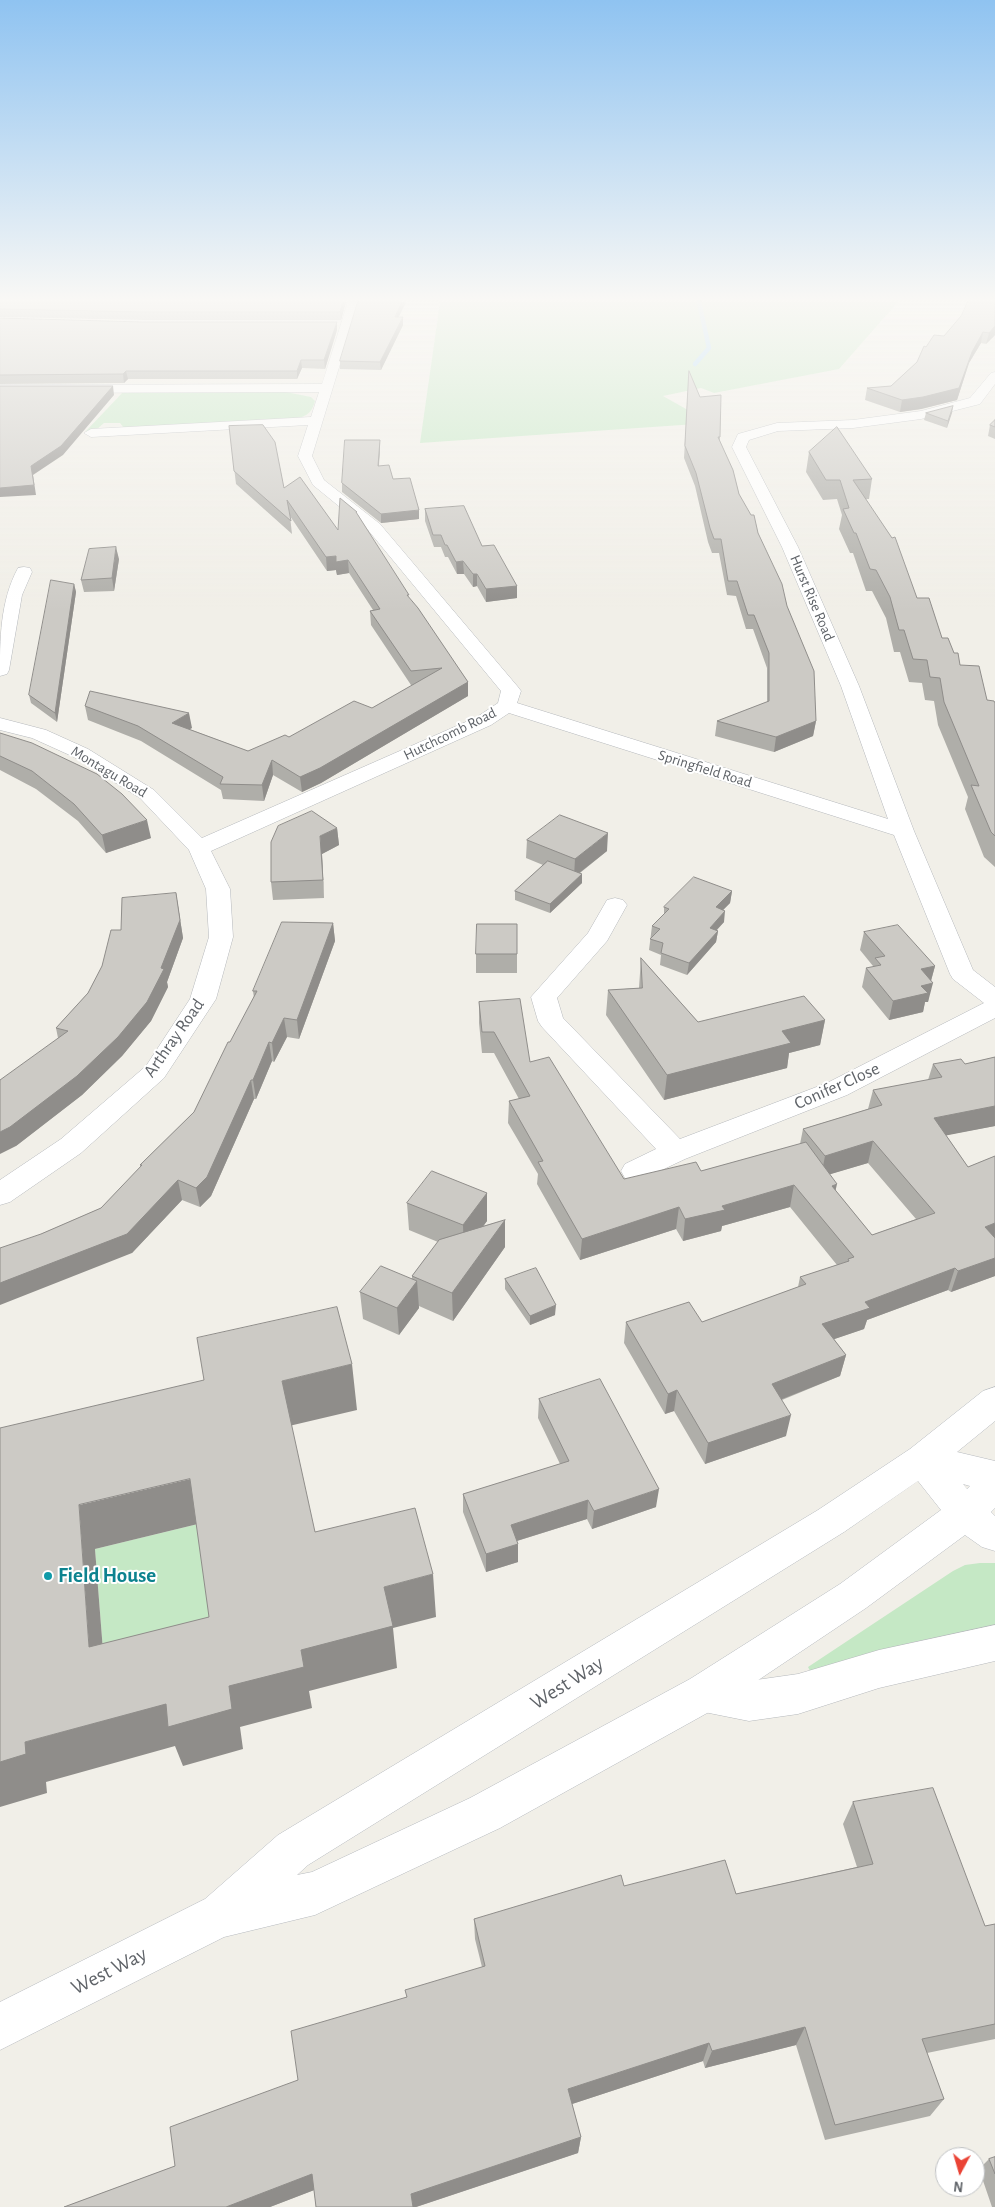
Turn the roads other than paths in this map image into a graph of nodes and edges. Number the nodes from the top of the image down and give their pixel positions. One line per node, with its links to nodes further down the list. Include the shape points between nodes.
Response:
1 (321, 405): 3 (street)
2 (972, 405): 9 (street, Hurst Rise Road, via 863,423 777,427 743,437 739,447 790,547 850,686)
3 (316, 421): 4 (street, via 111,428); 7 (street, Hutchcomb Road, via 305,456 318,482 374,526 511,691)
4 (91, 433)
5 (24, 572): 6 (street, via 13,596)
6 (0, 670)
7 (507, 706): 9 (street, Springfield Road); 10 (street, Hutchcomb Road, via 484,721)
8 (0, 724): 10 (street, Montagu Road, via 39,734 81,753 147,794)
9 (903, 831): 12 (street, Hurst Rise Road, via 962,974)
10 (200, 848): 16 (street, Arthray Road, via 218,888 221,937 203,999 155,1072 71,1146)
11 (614, 905): 14 (street, via 598,936 544,998 551,1021)
12 (995, 999)
13 (995, 1008): 14 (street, Conifer Close, via 837,1089)
14 (675, 1152): 15 (street, Conifer Close)
15 (635, 1171)
16 (0, 1194)
17 (995, 1401): 18 (street, West Way)
18 (922, 1460): 19 (street); 21 (street); 25 (street, West Way, via 831,1521 293,1850)
19 (995, 1476)
20 (995, 1485): 21 (street, West Way)
21 (966, 1512): 22 (street); 24 (street, West Way, via 853,1596)
22 (995, 1536)
23 (995, 1643): 24 (street, via 879,1669 798,1694 749,1701)
24 (704, 1694): 25 (street, West Way, via 485,1813 315,1893)
25 (218, 1916): 26 (street, West Way)
26 (0, 2027)

